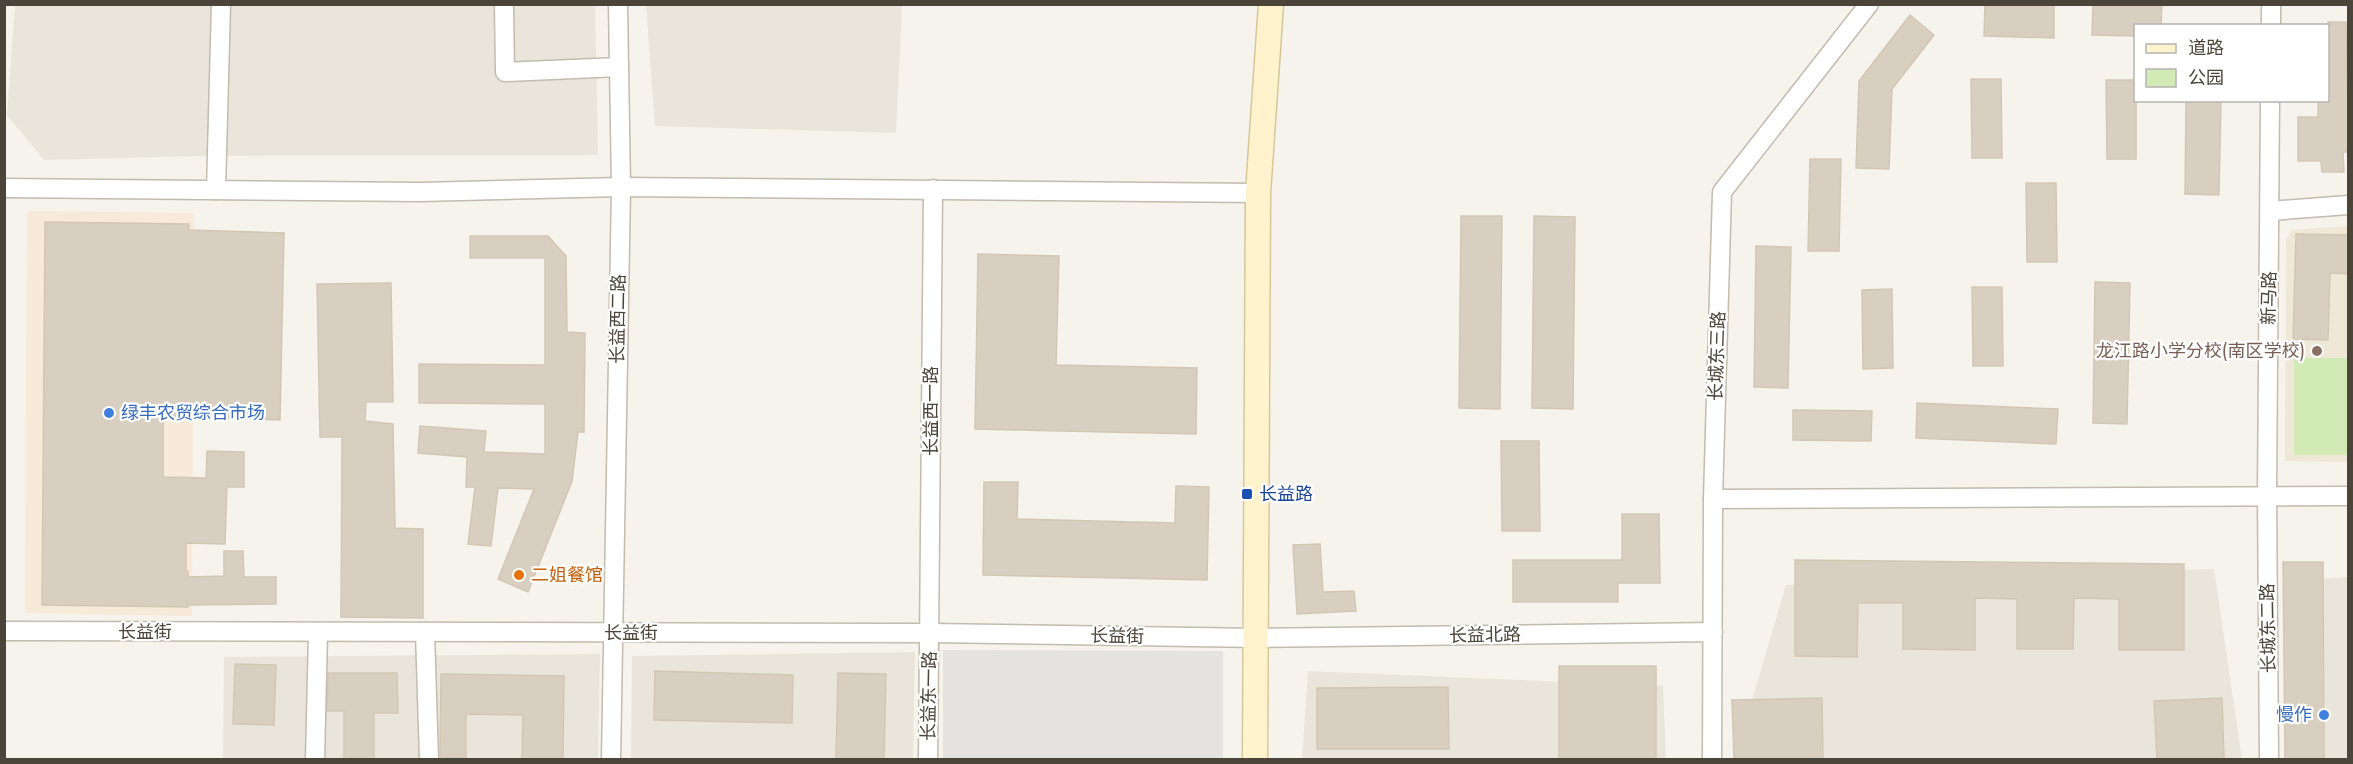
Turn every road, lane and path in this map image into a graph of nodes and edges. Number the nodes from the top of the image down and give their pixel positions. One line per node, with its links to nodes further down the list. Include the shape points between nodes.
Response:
1 (221, 4): 13 (street)
2 (504, 4): 8 (street, via 505,72)
3 (618, 4): 8 (street, 长益西二路)
4 (1271, 4): 14 (main road)
5 (1869, 4): 19 (street, 长城东三路, via 1722,192)
6 (2271, 4): 7 (street)
7 (2271, 24)
8 (619, 67): 11 (street, 长益西二路)
9 (2270, 102): 16 (street, 新马路)
10 (4, 188): 13 (street)
11 (621, 188): 12 (street); 13 (street, via 420,192); 24 (street, 长益西二路)
12 (933, 189): 14 (street); 25 (street, 长益西一路)
13 (216, 190)
14 (1258, 193): 26 (main road)
15 (2349, 205): 16 (street)
16 (2270, 211): 17 (street, 新马路)
17 (2267, 496): 18 (street); 19 (street); 33 (street, 长城东二路)
18 (2349, 496)
19 (1713, 499): 23 (street, 长城东三路)
20 (4, 631): 21 (street, 长益街)
21 (318, 632): 22 (street, 长益街); 27 (street)
22 (425, 632): 24 (street, 长益街); 28 (street)
23 (1713, 632): 26 (street, 长益北路); 32 (street, 长城东三路)
24 (613, 633): 25 (street, 长益街); 29 (street, 长益西二路)
25 (930, 633): 26 (street, 长益街); 30 (street, 长益东一路)
26 (1258, 638): 31 (main road)
27 (315, 759)
28 (429, 759)
29 (611, 759)
30 (928, 759)
31 (1255, 759)
32 (1712, 759)
33 (2270, 759)

